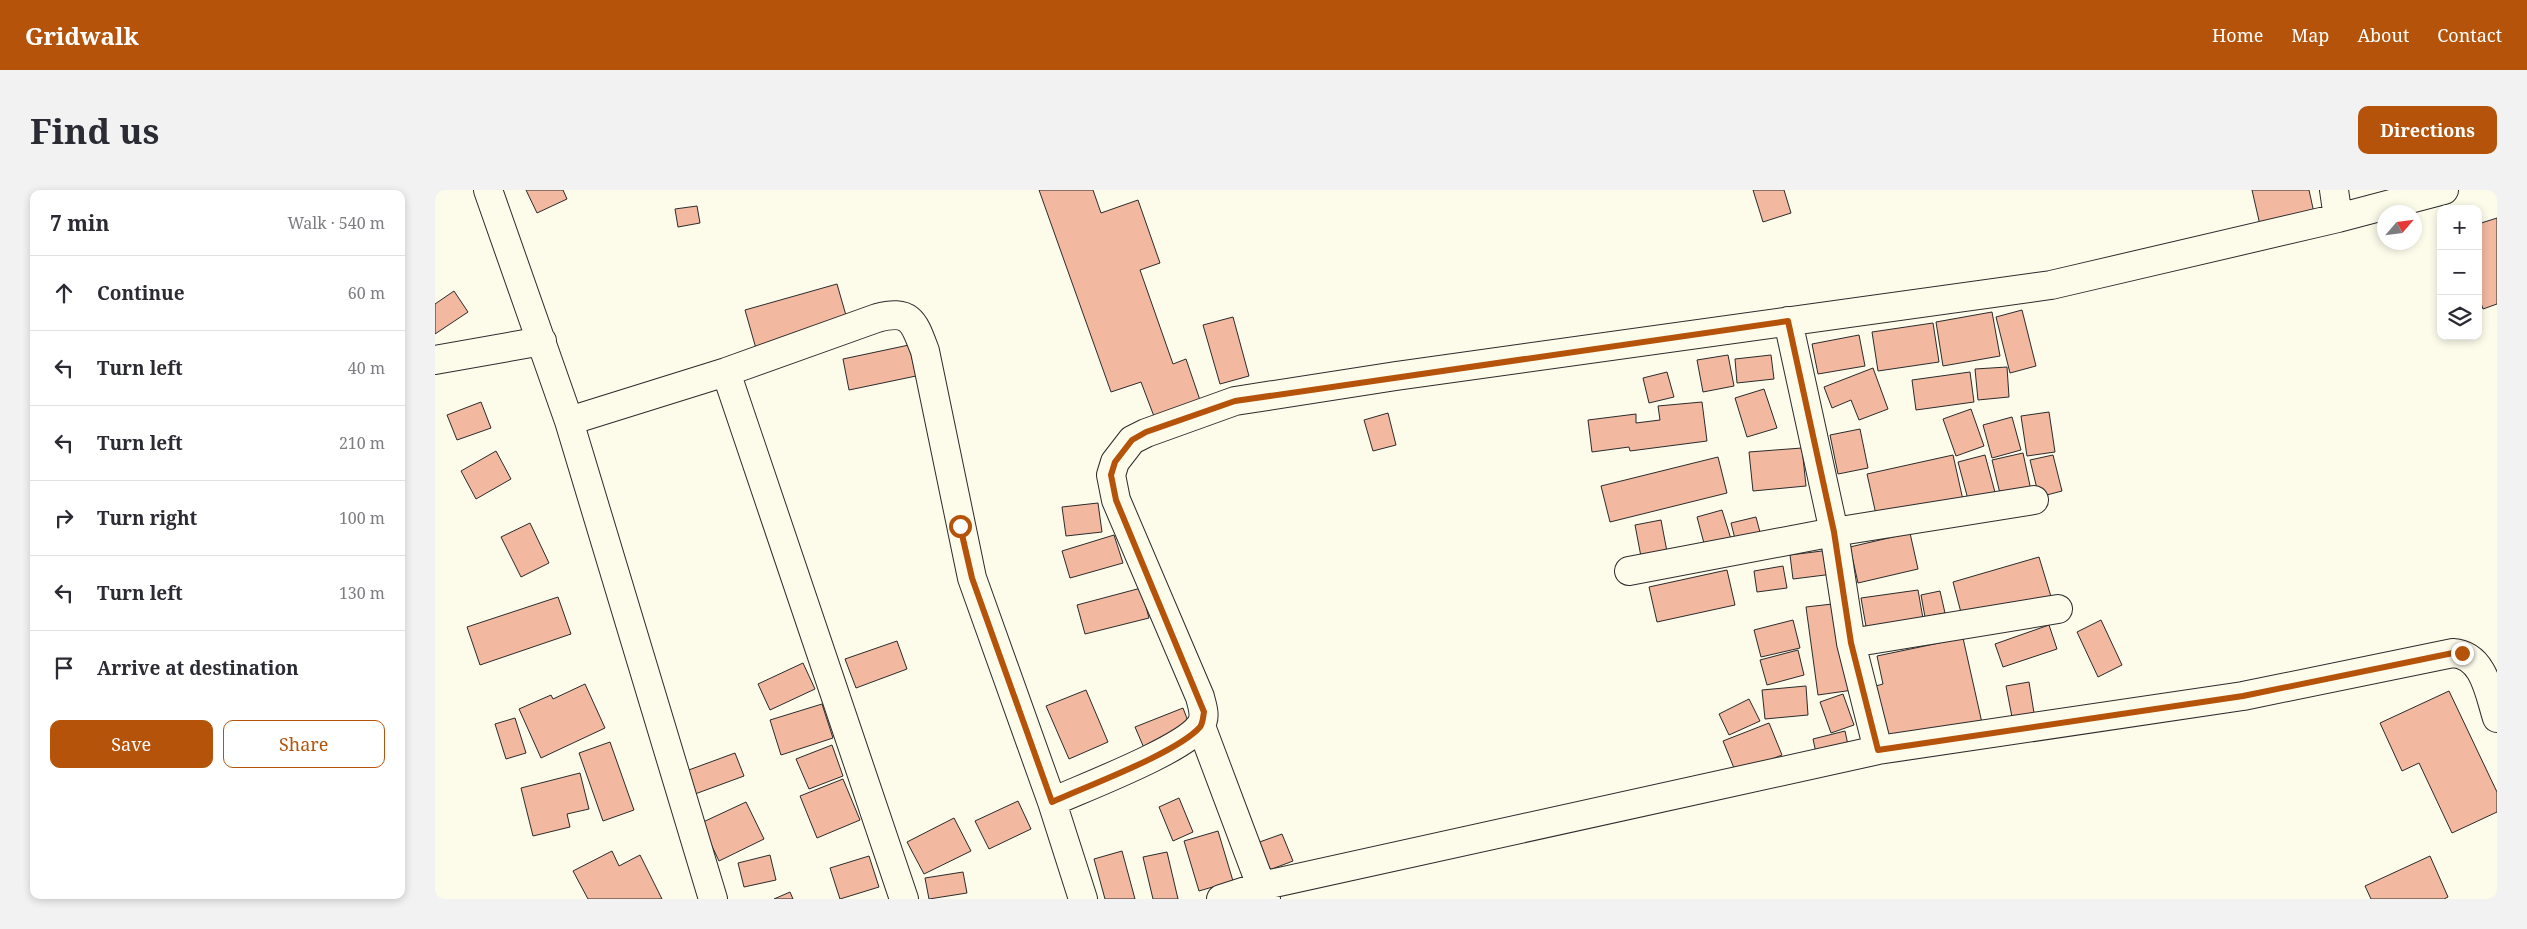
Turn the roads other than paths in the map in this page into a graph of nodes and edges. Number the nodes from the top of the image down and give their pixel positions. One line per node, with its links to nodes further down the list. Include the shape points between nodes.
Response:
1 (488, 190): 6 (street)
2 (2334, 190): 4 (street)
3 (2444, 190): 4 (street)
4 (2338, 218): 5 (street, via 2051,285)
5 (1788, 321): 11 (street); 16 (street, via 1235,401 1146,432 1132,440 1115,462 1111,475 1116,500 1199,697 1204,712)
6 (542, 341): 7 (street); 9 (street)
7 (435, 360)
8 (726, 372): 9 (street); 18 (street, via 894,313 906,316 917,328 925,351 972,578); 21 (street)
9 (569, 421): 20 (street)
10 (2034, 500): 11 (street)
11 (1834, 532): 12 (street); 14 (street)
12 (1629, 571)
13 (2058, 610): 14 (street)
14 (1851, 643): 17 (street)
15 (2497, 718): 17 (street, via 2479,668 2468,656 2453,653 2243,696)
16 (1201, 726): 18 (street, via 1155,756); 19 (street)
17 (1878, 750): 19 (street)
18 (1052, 802): 22 (street)
19 (1264, 892): 23 (street)
20 (713, 899)
21 (904, 899)
22 (1083, 899)
23 (1221, 899)

